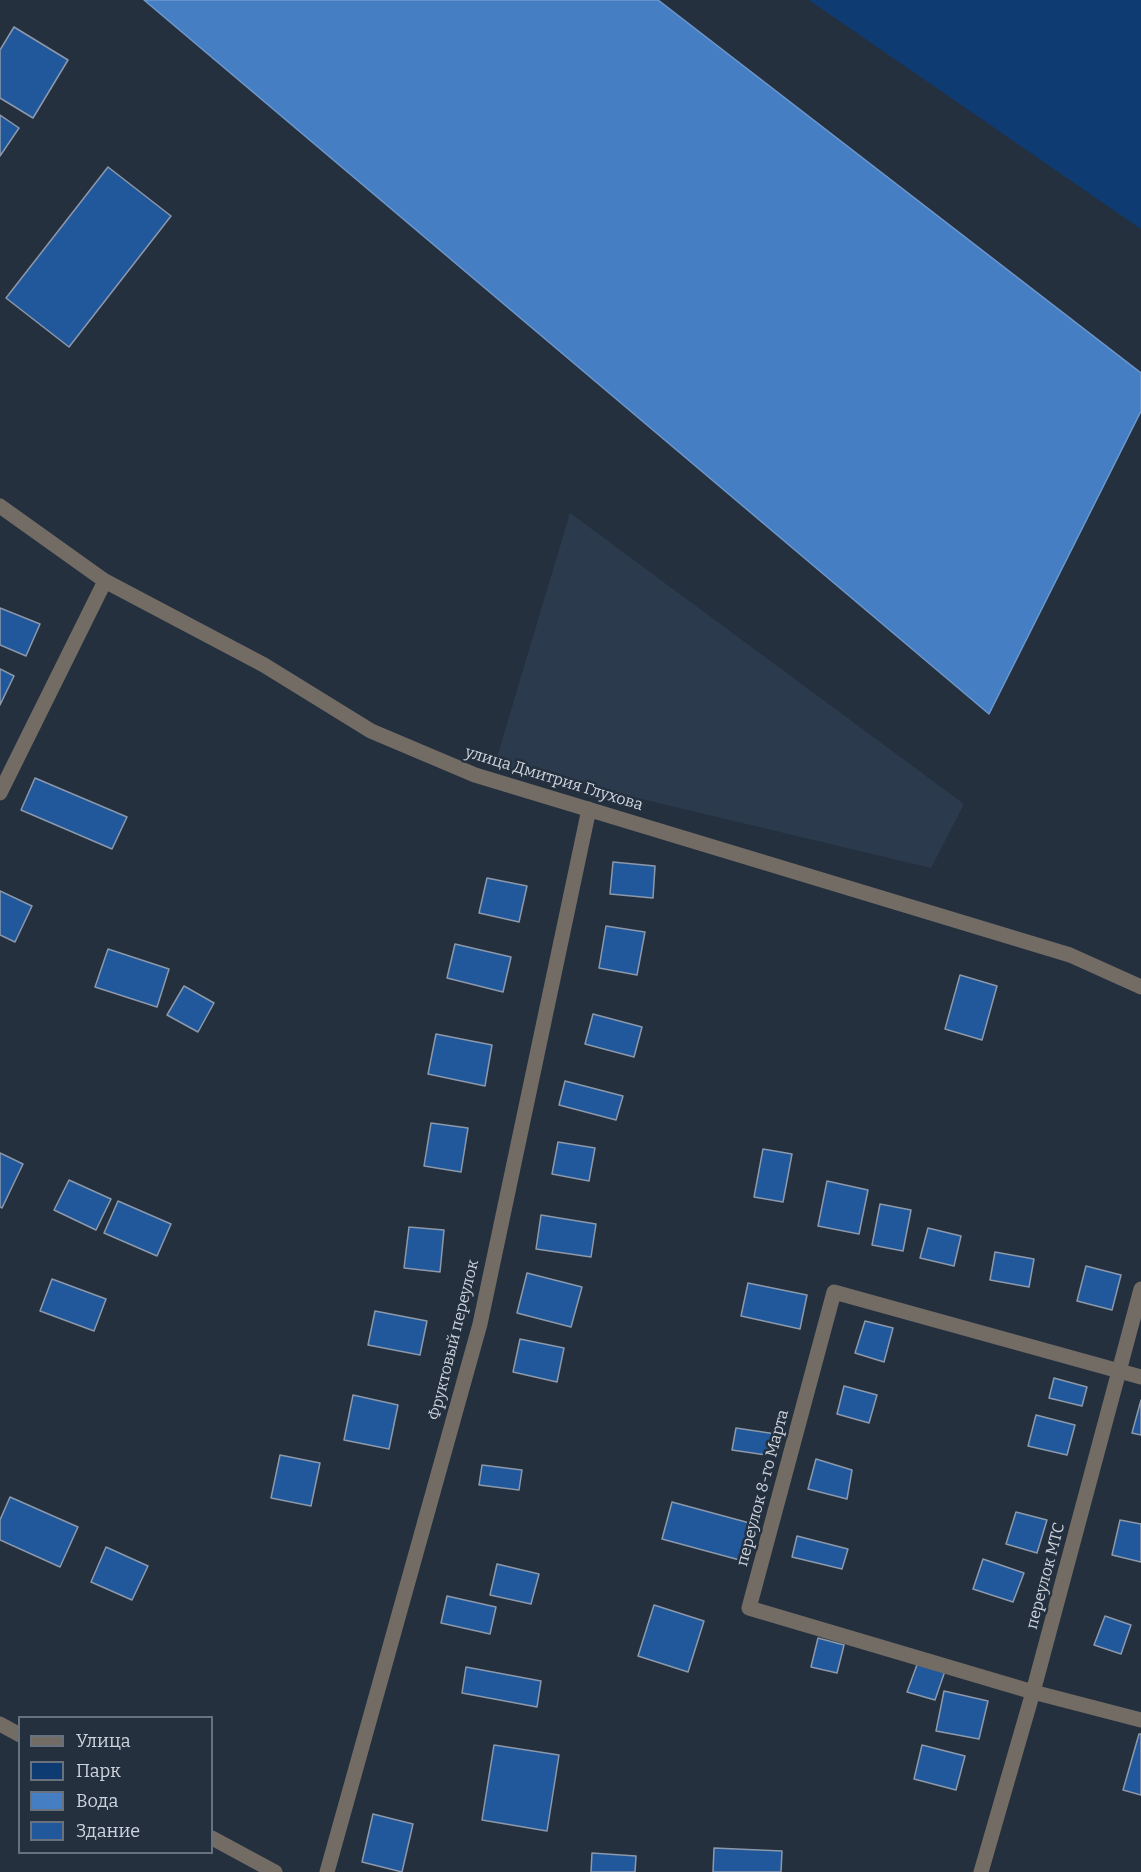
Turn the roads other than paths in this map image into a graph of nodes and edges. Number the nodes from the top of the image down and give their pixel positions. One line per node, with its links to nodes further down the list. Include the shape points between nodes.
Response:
1 (0, 506): 2 (street, улица Дмитрия Глухова)
2 (105, 580): 3 (street); 4 (street, улица Дмитрия Глухова, via 264,664 371,731 475,775)
3 (0, 793)
4 (589, 809): 5 (street, улица Дмитрия Глухова, via 1070,955); 15 (street, Фруктовый переулок, via 480,1324)
5 (1141, 987)
6 (1141, 1289): 7 (street, переулок МТС)
7 (1120, 1371): 8 (street, переулок 8-го Марта); 9 (street, переулок МТС); 9 (street, переулок 8-го Марта, via 834,1292 749,1608)
8 (1141, 1377)
9 (1033, 1692): 10 (street, переулок 8-го Марта); 16 (street, переулок МТС)
10 (1141, 1720)
11 (0, 1724): 12 (street)
12 (18, 1734)
13 (213, 1839): 14 (street)
14 (275, 1872)
15 (327, 1872)
16 (981, 1872)

